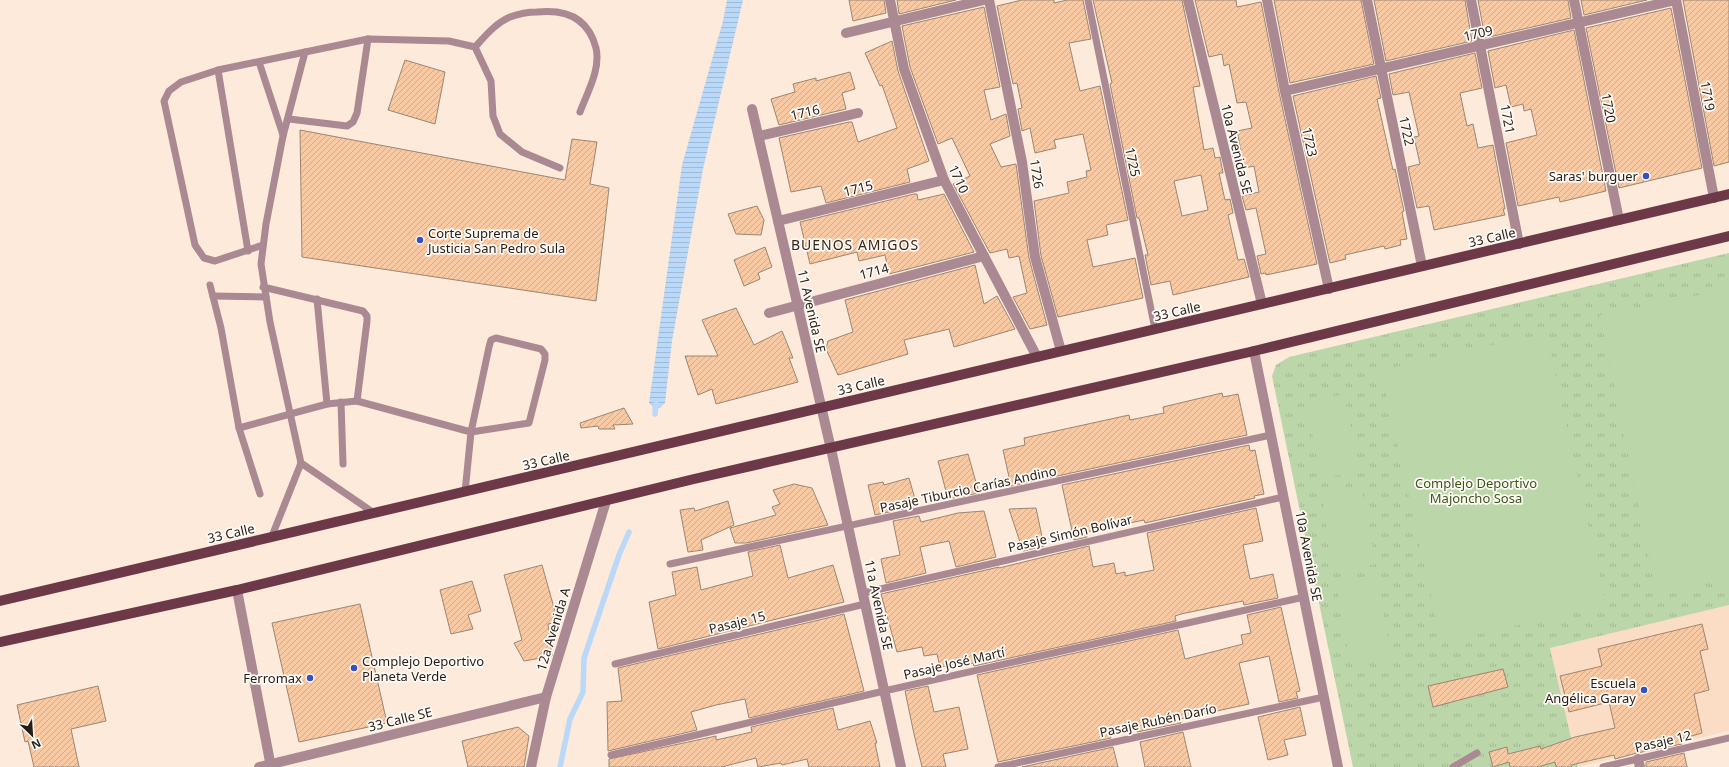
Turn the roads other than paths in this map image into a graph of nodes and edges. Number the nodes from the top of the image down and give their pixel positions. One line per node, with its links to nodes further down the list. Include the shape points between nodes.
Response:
1 (890, 0): 11 (street, 1710)
2 (984, 0): 11 (street)
3 (989, 0): 51 (street, 1726, via 1022,162 1035,257)
4 (1088, 0): 49 (lane, 1725)
5 (1188, 0): 46 (street, 10a Avenida SE)
6 (1267, 0): 21 (street, 1723)
7 (1367, 0): 19 (street, 1722)
8 (1470, 0): 15 (street, 1721)
9 (1574, 0): 12 (street, 1720)
10 (1676, 0): 12 (street, 1709); 31 (street, 1719)
11 (894, 21): 13 (street); 29 (street, 1710, via 904,69)
12 (1579, 23): 15 (street, 1709); 32 (street, 1720)
13 (846, 33)
14 (368, 39): 16 (lane, via 449,42); 17 (lane); 25 (lane, via 357,113 353,122 347,126)
15 (1480, 46): 19 (street, 1709); 35 (street, 1721)
16 (475, 47): 23 (lane, via 492,28 511,17 554,10 573,16 587,27 596,48 596,70); 28 (lane, via 491,82 493,116 500,134 522,152)
17 (306, 52): 18 (lane); 25 (lane)
18 (259, 62): 20 (lane); 26 (lane)
19 (1380, 69): 21 (street, 1709); 39 (street, 1722)
20 (218, 70): 37 (lane); 37 (lane, via 181,82 169,92 164,101 195,245 204,258 215,261)
21 (1285, 91): 42 (street, 1723)
22 (752, 109): 27 (street, 11 Avenida SE)
23 (580, 112)
24 (858, 113): 27 (street, 1716)
25 (289, 119): 26 (lane)
26 (283, 136): 36 (lane)
27 (759, 136): 33 (street, 11 Avenida SE)
28 (560, 168)
29 (944, 180): 33 (street, 1715); 38 (street, 1710)
30 (1729, 194): 31 (main road, 33 Calle)
31 (1714, 198): 32 (main road, 33 Calle)
32 (1619, 220): 35 (main road, 33 Calle)
33 (778, 221): 47 (street, 11 Avenida SE)
34 (1729, 236): 50 (main road)
35 (1519, 244): 39 (main road, 33 Calle)
36 (263, 245): 37 (lane); 41 (lane)
37 (248, 251)
38 (984, 256): 47 (street, 1714); 52 (street, 1710)
39 (1422, 266): 42 (main road, 33 Calle)
40 (210, 285): 43 (lane)
41 (263, 287): 44 (lane); 45 (lane)
42 (1329, 289): 46 (main road, 33 Calle)
43 (213, 296): 44 (lane); 58 (lane)
44 (266, 297): 57 (lane)
45 (317, 298): 53 (lane, via 363,311 367,316); 55 (lane)
46 (1262, 304): 49 (main road, 33 Calle)
47 (797, 305): 48 (street, 1714); 56 (street, 11 Avenida SE)
48 (770, 313)
49 (1155, 329): 51 (main road, 33 Calle)
50 (1254, 351): 60 (street, 10a Avenida SE); 61 (main road)
51 (1062, 352): 52 (main road, 33 Calle)
52 (1037, 357): 56 (main road, 33 Calle)
53 (357, 401): 54 (lane); 59 (lane)
54 (341, 402): 55 (lane); 63 (lane)
55 (327, 404): 57 (lane)
56 (821, 408): 61 (street, 11 Avenida SE); 64 (main road, 33 Calle)
57 (289, 413): 58 (lane); 62 (lane)
58 (239, 428): 65 (lane)
59 (471, 432): 59 (lane, via 491,340 496,338 541,349 546,360 529,423); 64 (lane)
60 (1271, 435): 66 (street, 10a Avenida SE); 69 (lane, Pasaje Tiburcio Carías Andino)
61 (831, 449): 67 (main road); 69 (street, 11a Avenida SE)
62 (301, 463): 68 (lane); 70 (lane)
63 (343, 464)
64 (465, 492): 68 (main road, 33 Calle)
65 (260, 494)
66 (1283, 497): 73 (lane, Pasaje Simón Bolívar); 74 (street, 10a Avenida SE)
67 (606, 501): 72 (main road); 80 (street, 12a Avenida A)
68 (374, 513): 70 (main road, 33 Calle)
69 (848, 527): 71 (lane, Pasaje Tiburcio Carías Andino); 73 (street, 11a Avenida SE)
70 (272, 536): 75 (main road, 33 Calle)
71 (670, 564)
72 (237, 590): 77 (main road); 86 (street)
73 (863, 593): 76 (street, 11a Avenida SE)
74 (1304, 597): 79 (lane, Pasaje José Martí); 81 (street, 10a Avenida SE)
75 (0, 601)
76 (865, 604): 78 (lane, Pasaje 15); 79 (street, 11a Avenida SE)
77 (0, 642)
78 (615, 664)
79 (884, 691): 84 (lane, Pasaje José Martí); 89 (street, 11a Avenida SE)
80 (546, 696): 86 (street, 33 Calle SE); 88 (street, 12a Avenida A)
81 (1324, 697): 90 (lane, Pasaje Rubén Darío); 91 (street, 10a Avenida SE)
82 (1729, 738): 85 (lane, Pasaje 12)
83 (1477, 753): 92 (lane)
84 (611, 755)
85 (1639, 763): 93 (lane, Pasaje 12)
86 (271, 766): 87 (street, 33 Calle SE)
87 (259, 767)
88 (532, 767)
89 (901, 767)
90 (998, 767)
91 (1338, 767)
92 (1453, 767)
93 (1603, 767)

